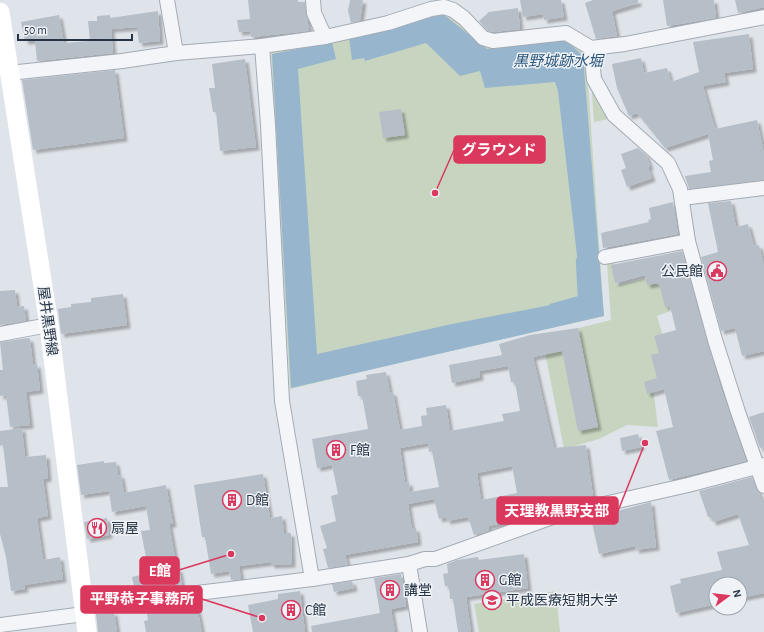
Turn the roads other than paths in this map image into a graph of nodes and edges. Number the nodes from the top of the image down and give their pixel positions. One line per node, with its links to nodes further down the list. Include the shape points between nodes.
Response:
1 (167, 0): 10 (street)
2 (313, 0): 6 (street, via 314,13)
3 (430, 4): 6 (street, via 388,23); 9 (street, via 453,10 483,38 493,41 566,33)
4 (0, 12): 8 (main road, 屋井黒野線)
5 (764, 17): 9 (street, via 625,44)
6 (325, 37): 7 (street)
7 (262, 46): 10 (street); 21 (street, via 282,401)
8 (3, 47): 11 (main road, 屋井黒野線)
9 (591, 48): 13 (street, via 594,79 614,115 668,163)
10 (176, 53): 11 (street)
11 (9, 73): 16 (main road, 屋井黒野線)
12 (764, 188): 13 (street)
13 (682, 198): 14 (street)
14 (688, 241): 15 (street); 18 (street, via 718,347)
15 (605, 257)
16 (49, 325): 17 (street); 22 (main road, 屋井黒野線)
17 (0, 334)
18 (760, 466): 19 (street); 20 (street, via 564,513 435,559 425,558)
19 (764, 486)
20 (409, 564): 21 (street); 24 (street)
21 (312, 579): 22 (street)
22 (85, 617): 23 (street)
23 (0, 625)
24 (420, 632)

